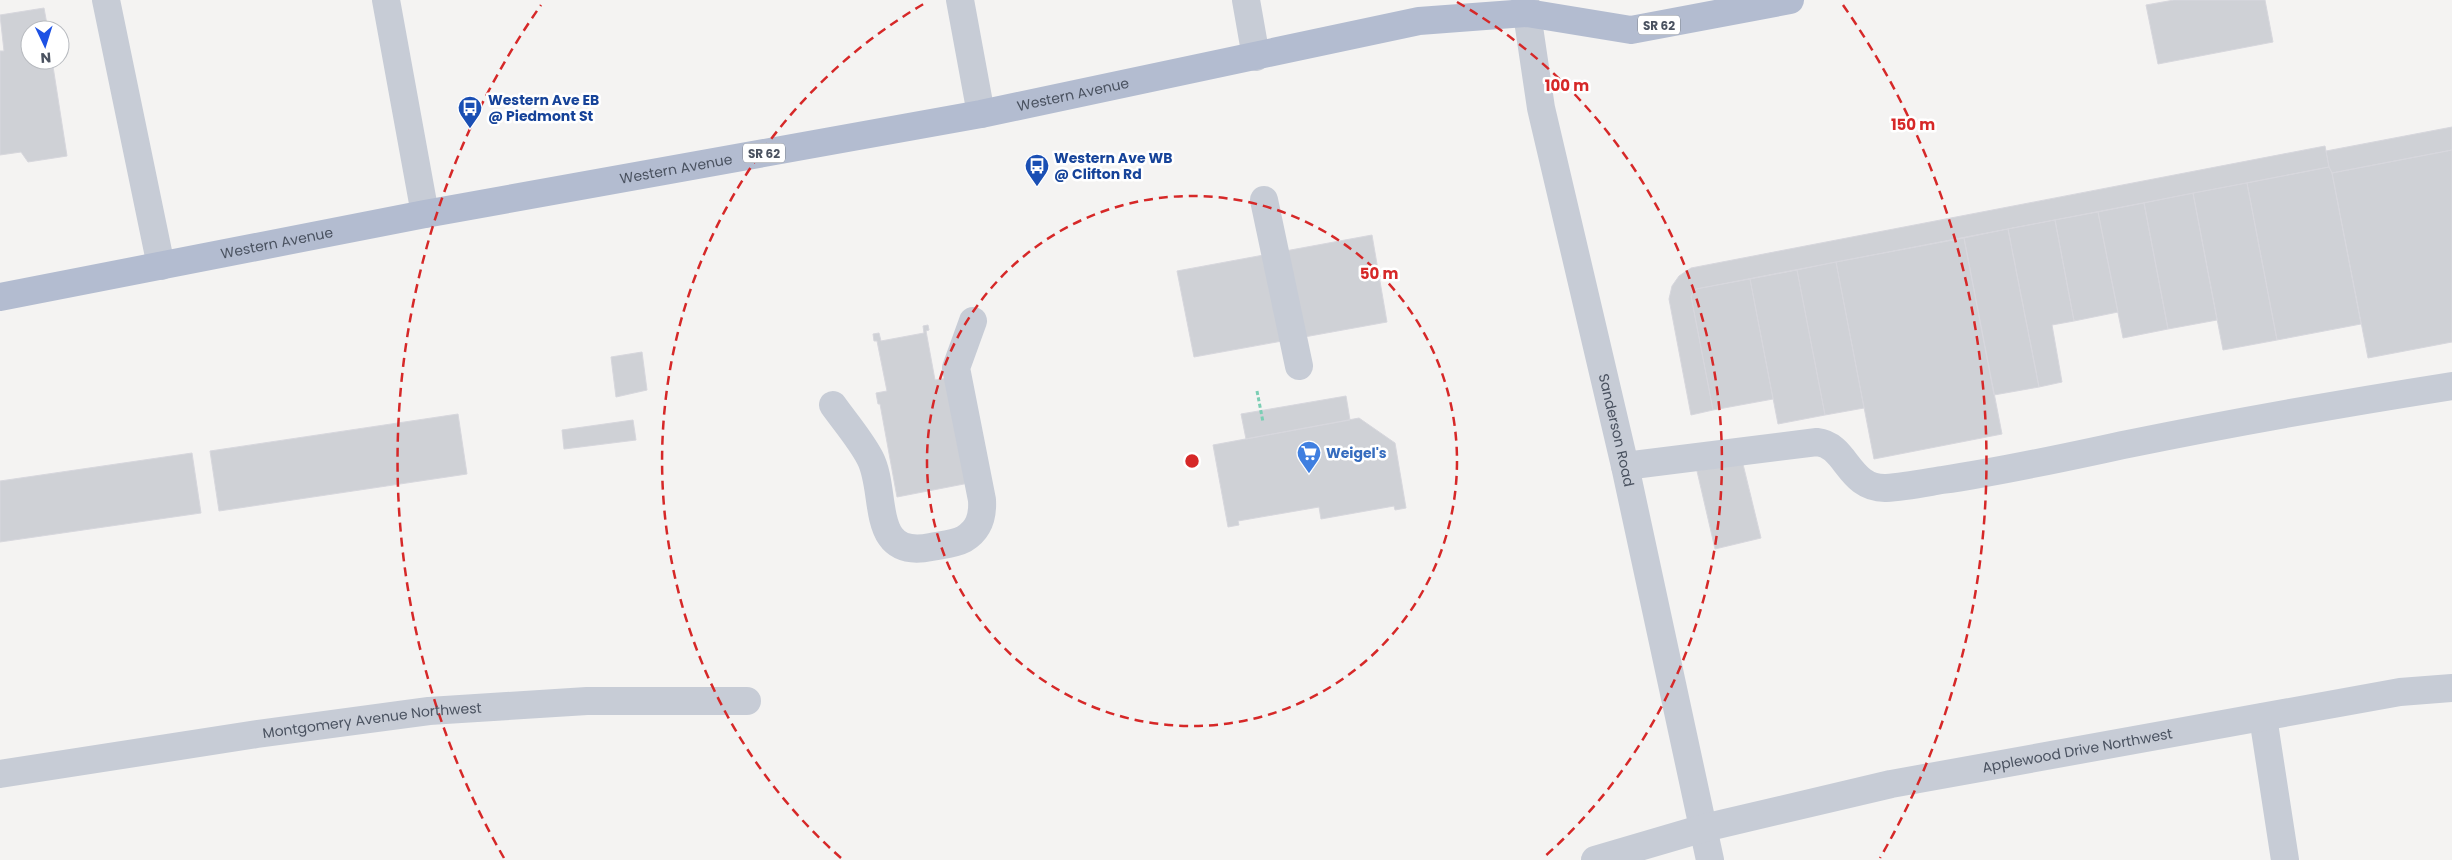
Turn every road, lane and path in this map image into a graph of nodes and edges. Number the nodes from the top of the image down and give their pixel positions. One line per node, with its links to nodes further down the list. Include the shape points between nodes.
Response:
1 (106, 0): 11 (street)
2 (386, 0): 10 (street)
3 (960, 0): 8 (street)
4 (1246, 0): 7 (street)
5 (1790, 0): 6 (main road, Western Avenue / SR 62, via 1631,30)
6 (1534, 4): 7 (main road, Western Avenue / SR 62, via 1419,22); 19 (street, Sanderson Road, via 1541,108)
7 (1256, 57): 8 (main road, Western Avenue / SR 62)
8 (981, 114): 10 (main road, Western Avenue / SR 62)
9 (1264, 200): 14 (street)
10 (425, 214): 11 (main road, Western Avenue / SR 62)
11 (160, 266): 12 (main road, Western Avenue / SR 62)
12 (0, 297)
13 (973, 321): 17 (street, via 956,368 983,512 972,534 962,541 911,549 892,540 886,529 871,459)
14 (1298, 366)
15 (2452, 386): 19 (street, via 2132,444 1987,474 1886,488 1868,486 1860,481 1825,443 1808,442)
16 (1257, 391): 18 (path)
17 (833, 404)
18 (1263, 422)
19 (1625, 466): 24 (street, Sanderson Road)
20 (2452, 688): 22 (street, Applewood Drive Northwest, via 2400,692)
21 (747, 701): 23 (street, Montgomery Avenue Northwest, via 587,701 428,711)
22 (2263, 717): 24 (street, Applewood Drive Northwest, via 1891,784); 27 (street)
23 (0, 774)
24 (1704, 828): 25 (street, Applewood Drive Northwest); 26 (street, Sanderson Road)
25 (1595, 860)
26 (1710, 860)
27 (2285, 860)

